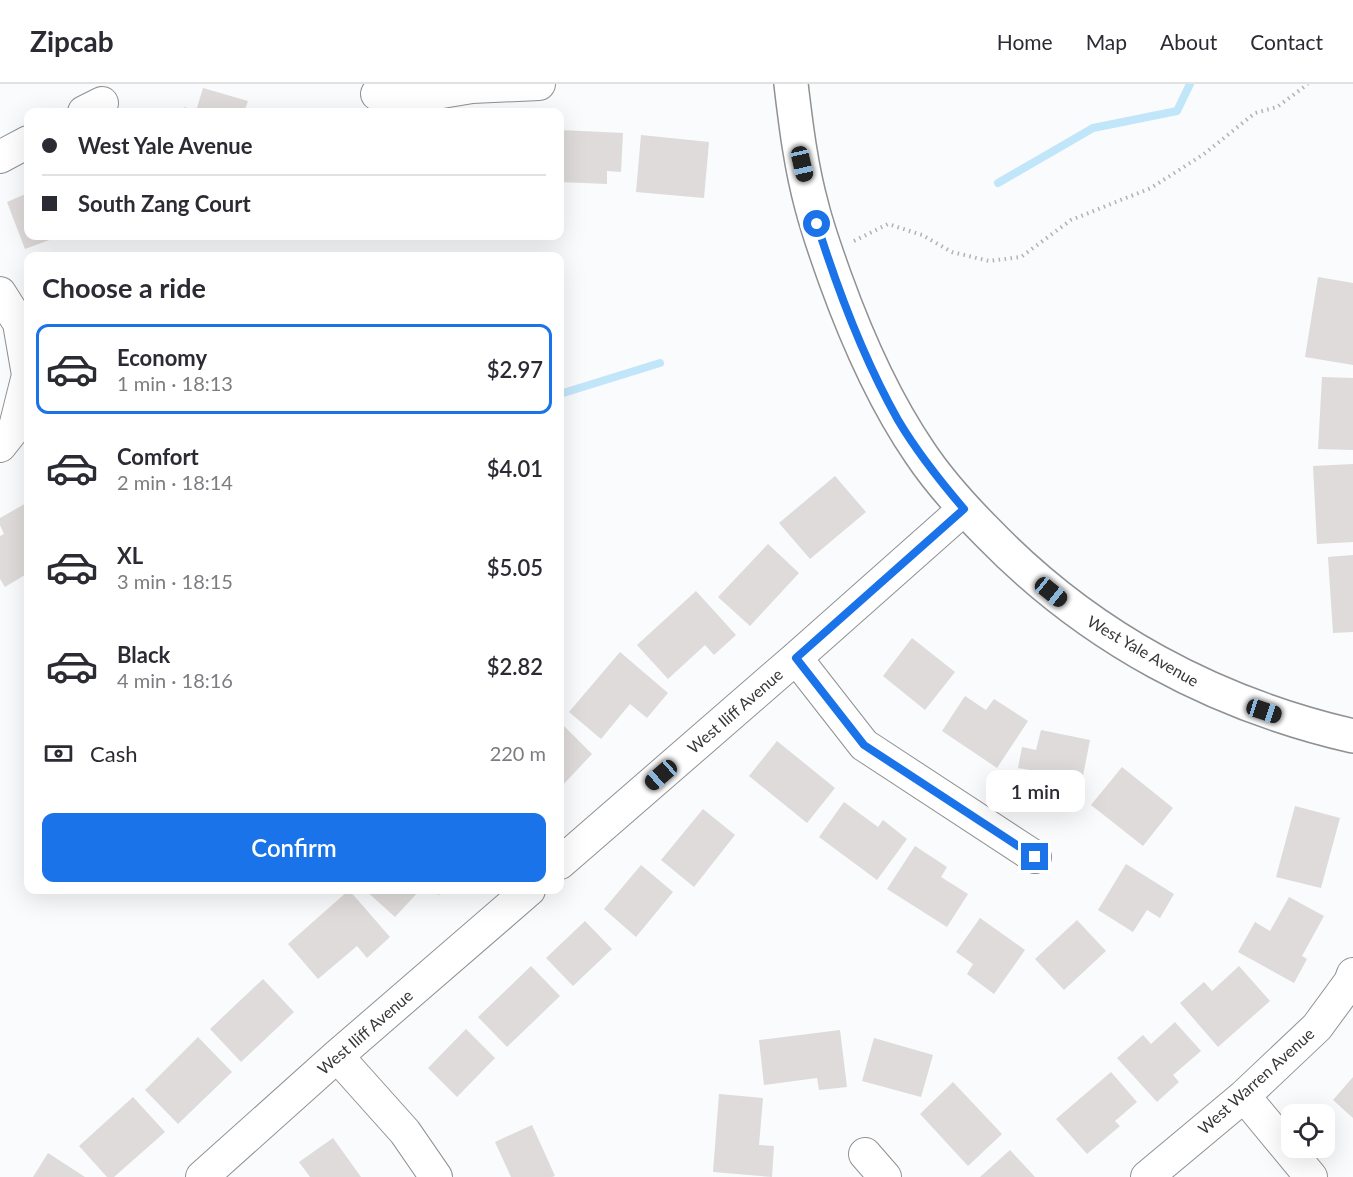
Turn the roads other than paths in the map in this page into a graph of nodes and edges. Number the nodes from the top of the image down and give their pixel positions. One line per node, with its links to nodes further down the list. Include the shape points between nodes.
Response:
1 (539, 84): 3 (street, via 472,87 418,96)
2 (791, 84): 10 (street, West Yale Avenue, via 812,208 849,316 898,420)
3 (377, 94)
4 (24, 144): 5 (street)
5 (0, 157)
6 (0, 292): 7 (street, via 19,323)
7 (24, 352)
8 (24, 391): 9 (street, via 15,427)
9 (0, 446)
10 (964, 509): 11 (street, West Iliff Avenue); 12 (street, West Yale Avenue, via 1043,585 1137,650 1229,698)
11 (796, 658): 13 (street, via 864,745); 14 (street, West Iliff Avenue)
12 (1353, 736)
13 (1035, 857)
14 (564, 860)
15 (524, 894): 17 (street, West Iliff Avenue)
16 (1353, 974): 18 (street, West Warren Avenue, via 1317,1027)
17 (337, 1056): 19 (street, West Iliff Avenue); 20 (street, via 405,1132)
18 (1244, 1096): 21 (street, West Warren Avenue); 22 (street)
19 (202, 1177)
20 (436, 1177)
21 (1147, 1177)
22 (1311, 1177)

